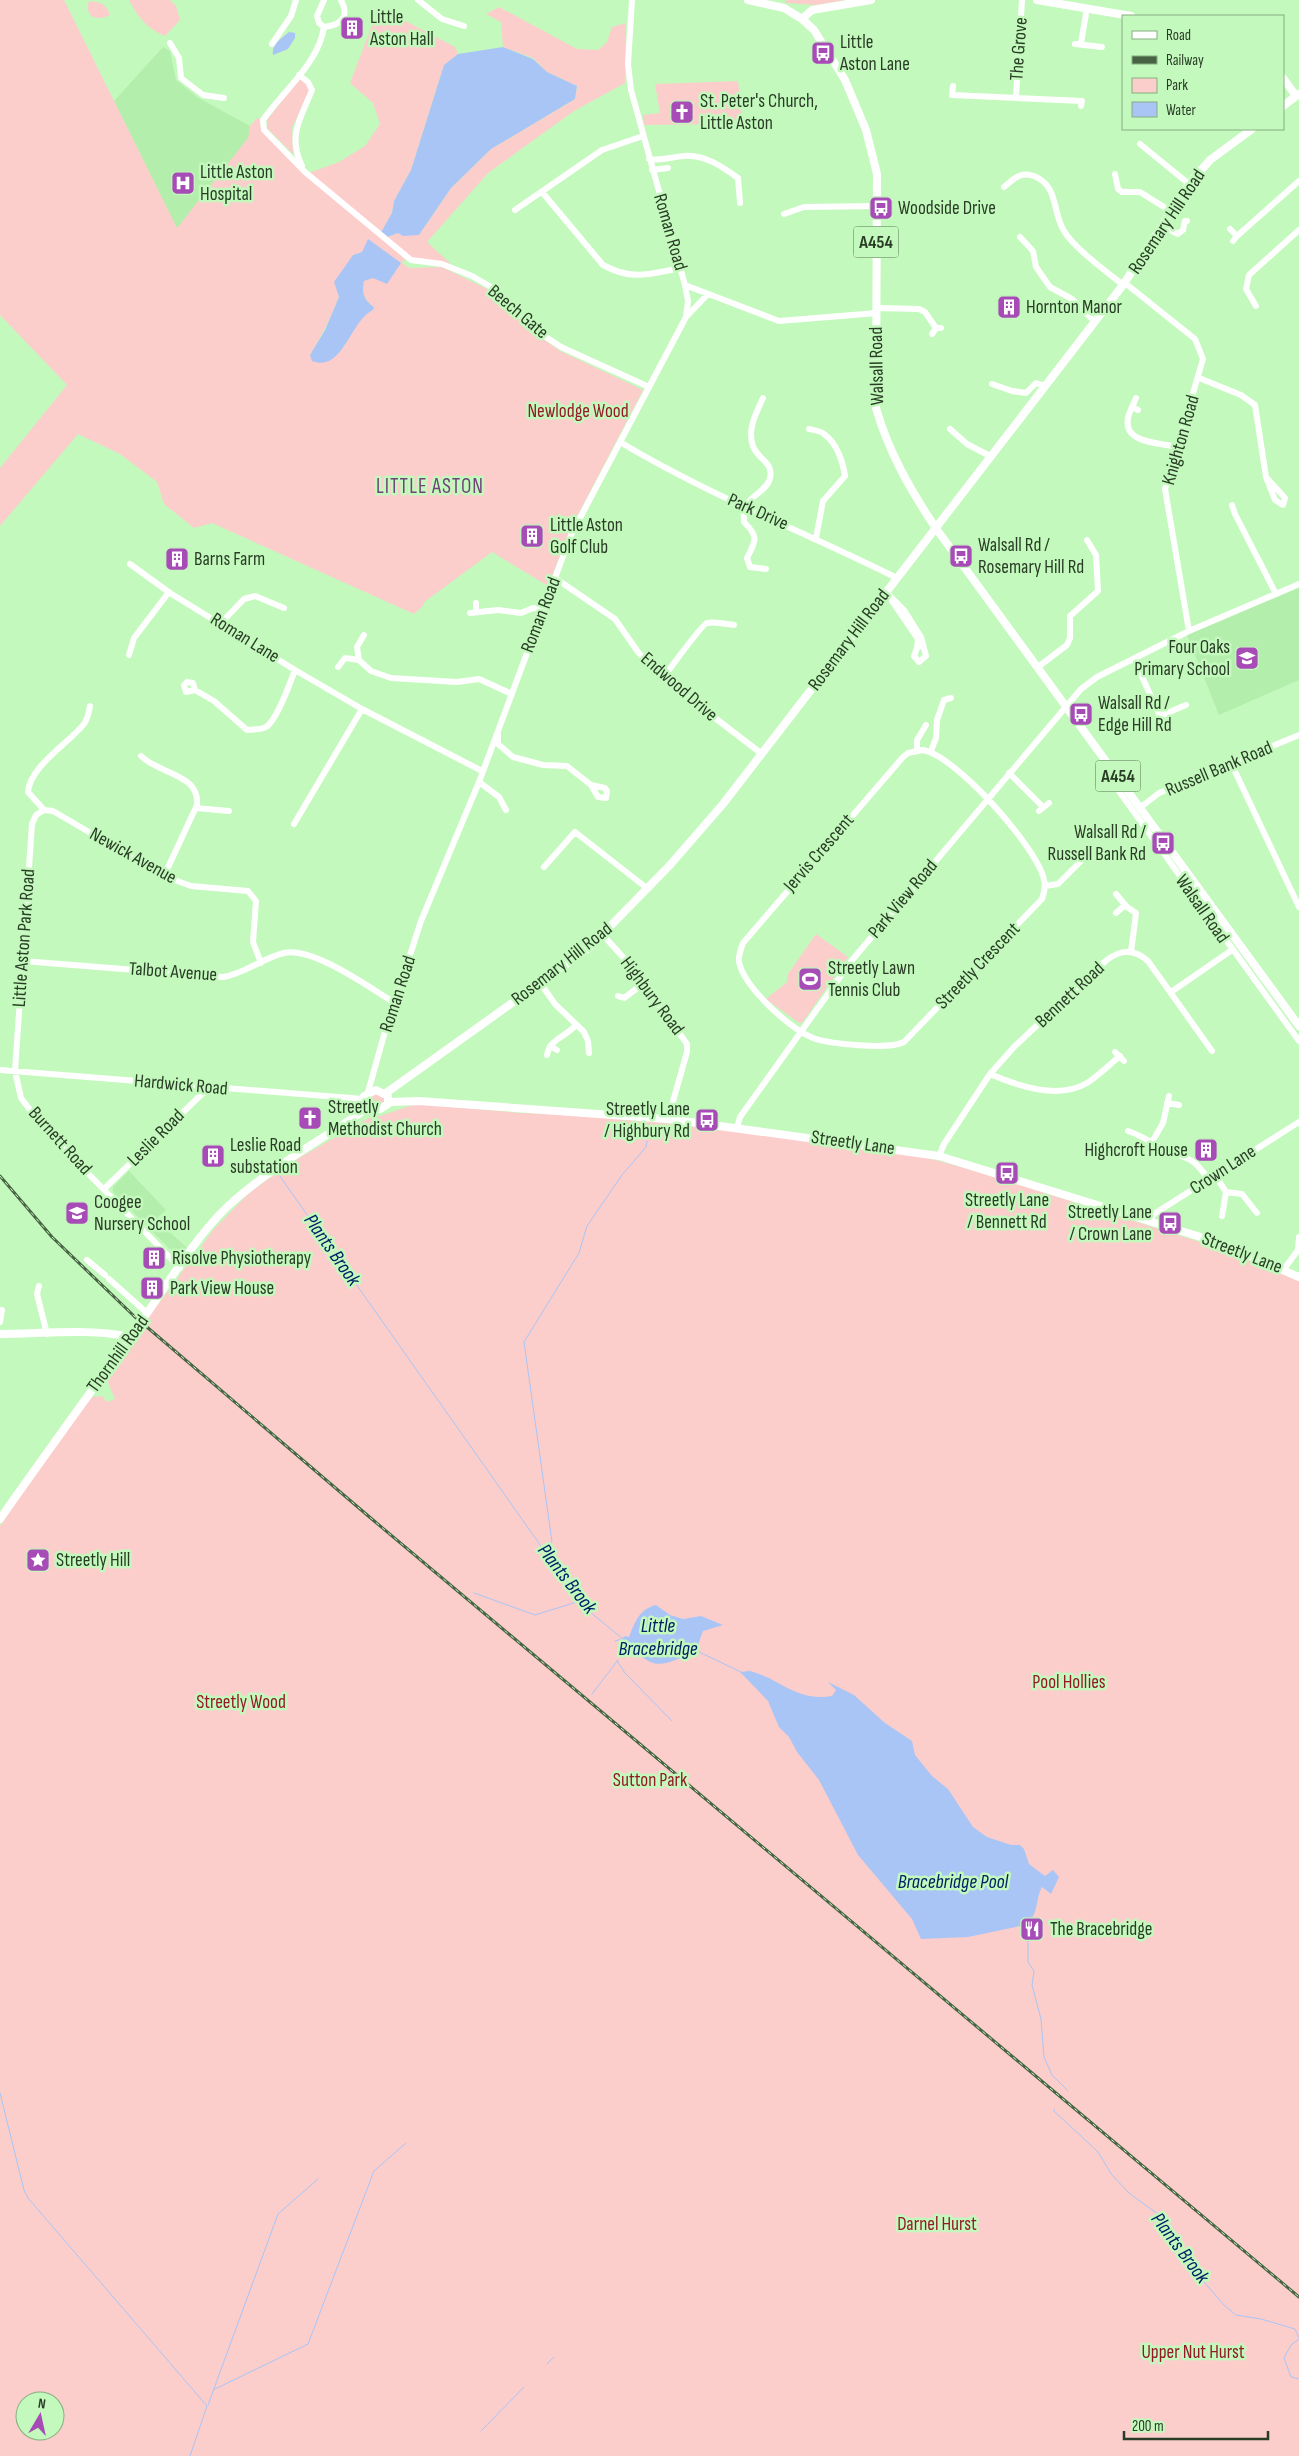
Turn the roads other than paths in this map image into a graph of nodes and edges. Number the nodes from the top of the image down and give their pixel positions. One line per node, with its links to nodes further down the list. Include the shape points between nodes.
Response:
1 (296, 0): 16 (street, via 291,16)
2 (324, 0): 14 (street, via 317,16)
3 (341, 0): 14 (street, via 342,21)
4 (418, 0): 13 (street, via 442,19)
5 (632, 0): 27 (street, Roman Road, via 628,64 631,90)
6 (748, 0): 12 (main road, Walsall Road / A454, via 784,8)
7 (871, 0): 12 (main road, via 812,10)
8 (1022, 0): 22 (street, The Grove)
9 (1037, 0): 10 (main road)
10 (1087, 8): 11 (main road); 17 (street, via 1078,43)
11 (1126, 15)
12 (802, 19): 39 (main road, Walsall Road / A454, via 814,30 844,80 866,130 877,174)
13 (464, 26)
14 (324, 27): 18 (street, via 322,40)
15 (170, 43): 23 (street, via 179,58 181,78 202,95)
16 (272, 44)
17 (1102, 47)
18 (299, 75): 32 (street, via 312,90 296,126 296,154); 32 (street, via 263,120 264,130)
19 (1284, 79): 21 (main road)
20 (953, 86): 22 (street, The Grove, via 952,97)
21 (1298, 96): 25 (main road)
22 (1016, 97): 24 (street, The Grove)
23 (224, 98)
24 (1082, 101)
25 (1284, 105)
26 (1248, 130): 35 (main road, Rosemary Hill Road, via 1210,160)
27 (644, 136): 29 (street, Roman Road); 37 (street, via 602,150)
28 (1140, 144): 35 (street)
29 (649, 159): 31 (street, Roman Road); 38 (street, via 663,161 685,156 720,165 738,178)
30 (668, 168): 31 (street)
31 (652, 170): 48 (street, Roman Road)
32 (306, 172): 60 (street, Beech Gate, via 411,260 442,264 472,276 491,287 534,329 560,347)
33 (1115, 174): 41 (street, via 1118,189 1122,192 1140,192)
34 (1299, 181): 45 (street, via 1235,239)
35 (1189, 184): 41 (main road, Rosemary Hill Road)
36 (1007, 186): 49 (street, Knighton Road, via 1014,177 1028,174 1046,184 1053,194 1064,231)
37 (542, 192): 40 (street); 48 (street, via 603,265 610,269 628,276 639,276)
38 (740, 203)
39 (876, 206): 42 (street, via 798,208); 53 (main road, Walsall Road / A454)
40 (515, 210)
41 (1172, 212): 44 (main road, Rosemary Hill Road)
42 (784, 214)
43 (1187, 221): 44 (street, via 1178,234)
44 (1162, 226): 49 (main road, Rosemary Hill Road)
45 (1230, 229)
46 (1299, 230): 52 (street, via 1248,275 1246,289)
47 (1020, 237): 55 (street, via 1033,251 1036,267 1050,287 1072,299)
48 (680, 268): 50 (street, Roman Road)
49 (1124, 284): 55 (main road, Rosemary Hill Road); 57 (street, Knighton Road, via 1195,338 1202,359)
50 (685, 285): 51 (street); 54 (street, Roman Road, via 688,300)
51 (708, 294): 53 (street, via 779,321); 54 (street)
52 (1257, 306)
53 (877, 311): 56 (street, via 919,309 938,328); 71 (main road, Walsall Road / A454, via 876,408 880,423 898,469)
54 (686, 317): 60 (street, Roman Road)
55 (1095, 322): 59 (main road, Rosemary Hill Road)
56 (932, 334)
57 (1198, 378): 66 (street, Knighton Road); 68 (street, via 1250,399 1254,405)
58 (992, 384): 59 (street, via 1026,393 1036,383)
59 (1045, 386): 67 (main road, Rosemary Hill Road)
60 (648, 387): 65 (street, Roman Road)
61 (762, 398): 70 (street, via 751,438 753,449 771,470 770,481)
62 (1136, 398): 66 (street, via 1135,408 1127,416 1131,434 1137,439)
63 (809, 429): 72 (street, via 824,433 834,446 843,462 845,476 823,501)
64 (950, 429): 67 (street, via 967,444)
65 (620, 442): 70 (street, Park Drive); 76 (street, Roman Road, via 571,535)
66 (1178, 447): 87 (street, Knighton Road, via 1165,489)
67 (990, 456): 71 (main road, Rosemary Hill Road)
68 (1266, 477)
69 (1232, 505): 81 (street)
70 (745, 507): 72 (street, Park Drive); 75 (street, via 744,522 754,532 755,542 747,558 750,567)
71 (935, 528): 77 (main road, Rosemary Hill Road); 94 (main road, Walsall Road / A454)
72 (816, 538): 77 (street, Park Drive)
73 (1088, 540): 94 (street, via 1096,555 1098,591 1070,616 1070,638 1066,645)
74 (130, 564): 79 (street, Roman Lane)
75 (766, 569)
76 (555, 578): 84 (street, Roman Road); 96 (street, Endwood Drive, via 615,619 638,652)
77 (897, 578): 80 (main road, Rosemary Hill Road)
78 (1299, 584): 81 (street, Park View Road)
79 (169, 592): 85 (street, Roman Lane); 90 (street, via 134,638)
80 (886, 592): 89 (street, via 918,639); 109 (main road, Rosemary Hill Road)
81 (1276, 594): 87 (street, Park View Road)
82 (476, 603): 84 (street, via 473,612 498,610 521,613 533,608)
83 (284, 608): 85 (street, via 255,596 244,599)
84 (544, 609): 98 (street, Roman Road)
85 (221, 623): 95 (street, Roman Lane)
86 (734, 625): 96 (street, via 709,623 701,626)
87 (1189, 631): 91 (street, Park View Road)
88 (364, 635): 92 (street, via 357,647)
89 (919, 646)
90 (129, 655)
91 (1134, 659): 100 (street, via 1160,716); 102 (street, Park View Road, via 1089,682)
92 (359, 660): 93 (street, via 346,658); 98 (street, via 371,670 391,678 457,682 479,679)
93 (338, 667)
94 (1038, 667): 102 (main road, Walsall Road / A454)
95 (295, 670): 97 (street, via 274,717 260,729 247,730 214,701); 103 (street, Roman Lane)
96 (663, 678): 109 (street, Endwood Drive)
97 (195, 690)
98 (512, 694): 105 (street, Roman Road)
99 (946, 698): 108 (street, via 936,720 936,738)
100 (1186, 705)
101 (90, 706): 121 (street, Newick Avenue, via 85,723 28,786 28,792)
102 (1067, 706): 113 (street, Park View Road); 114 (main road, Walsall Road / A454)
103 (362, 709): 112 (street, Roman Lane); 124 (street)
104 (926, 725): 107 (street, via 917,740)
105 (498, 726): 112 (street, Roman Road); 116 (street, via 498,744 513,757 567,766)
106 (1299, 735): 111 (street, Russell Bank Road)
107 (917, 751): 108 (street); 146 (street, Jervis Crescent, via 908,753 896,764 743,943 739,961 747,980 767,1004)
108 (931, 751): 117 (street)
109 (762, 754): 129 (main road, Rosemary Hill Road)
110 (141, 756): 120 (street, via 190,784 197,794)
111 (1231, 763): 119 (street, Russell Bank Road, via 1159,793); 132 (street)
112 (482, 771): 115 (street, Roman Road)
113 (1009, 773): 117 (street, Park View Road); 118 (street, via 1041,809)
114 (1117, 776): 119 (main road, Walsall Road / A454); 135 (street, Walsall Road, via 1113,783)
115 (479, 782): 122 (street, via 499,797); 143 (street, Roman Road, via 422,921)
116 (592, 784)
117 (988, 798): 128 (street, via 1037,864); 146 (street, Park View Road, via 853,959)
118 (1050, 803)
119 (1141, 807): 145 (main road, Walsall Road / A454)
120 (196, 808): 123 (street); 127 (street)
121 (44, 810): 127 (street, Newick Avenue, via 53,811); 137 (street, Little Aston Park Road, via 36,815 32,824)
122 (506, 810)
123 (229, 811)
124 (294, 824)
125 (1082, 860): 128 (street, via 1058,884)
126 (544, 867): 129 (street, via 575,832)
127 (164, 876): 138 (street, Newick Avenue, via 192,886 248,891 256,901 253,942)
128 (1045, 886): 146 (street, Streetly Crescent, via 1039,904 904,1042 882,1047 817,1039)
129 (648, 889): 134 (main road, Rosemary Hill Road)
130 (1116, 894): 131 (street)
131 (1125, 905): 133 (street); 136 (street, via 1139,914)
132 (1299, 907)
133 (1116, 913)
134 (603, 935): 139 (street, Highbury Road); 140 (main road, Rosemary Hill Road)
135 (1232, 950): 141 (street); 147 (street, Walsall Road)
136 (1131, 952): 141 (street, via 1148,961); 156 (street, Bennett Road, via 1111,956)
137 (23, 961): 138 (street, Talbot Avenue, via 223,976 233,976); 155 (street, Little Aston Park Road)
138 (261, 963): 143 (street, Talbot Avenue, via 285,952 321,958)
139 (644, 983): 142 (street, via 624,998); 165 (street, Highbury Road, via 687,1044)
140 (541, 984): 144 (street); 158 (main road, Rosemary Hill Road)
141 (1171, 992): 151 (street)
142 (618, 996)
143 (395, 1003): 159 (street, Roman Road)
144 (575, 1026): 148 (street); 149 (street, via 584,1032)
145 (1299, 1026)
146 (802, 1031): 167 (street, Park View Road, via 740,1117)
147 (1299, 1041)
148 (550, 1046): 150 (street); 152 (street)
149 (590, 1048)
150 (557, 1050)
151 (1212, 1051)
152 (547, 1055)
153 (1120, 1056): 156 (street, via 1086,1084 1069,1090 1051,1092)
154 (0, 1070): 155 (street, Hardwick Road)
155 (15, 1071): 157 (street, Hardwick Road); 173 (street, Burnett Road, via 21,1098 43,1127)
156 (990, 1074): 170 (street, Bennett Road)
157 (208, 1088): 159 (street, Hardwick Road); 173 (street, Leslie Road)
158 (386, 1093): 159 (main road, via 376,1090); 161 (main road)
159 (366, 1096): 164 (main road)
160 (1169, 1096): 162 (street)
161 (389, 1102): 164 (main road, via 382,1109); 165 (main road, Streetly Lane, via 419,1101)
162 (1167, 1103): 163 (street); 169 (street, via 1163,1123)
163 (1179, 1105)
164 (366, 1108): 180 (main road, Thornhill Road, via 287,1160 235,1201 210,1227)
165 (668, 1119): 167 (main road, Streetly Lane)
166 (1299, 1122): 171 (street, Crown Lane)
167 (737, 1128): 170 (main road, Streetly Lane)
168 (1131, 1134): 169 (street)
169 (1152, 1142): 172 (street, via 1192,1159)
170 (939, 1156): 177 (main road, Streetly Lane)
171 (1215, 1175): 172 (street, Crown Lane); 174 (street)
172 (1208, 1179): 177 (street, Crown Lane, via 1154,1214)
173 (104, 1189): 180 (street, Burnett Road)
174 (1226, 1192): 175 (street, via 1242,1194); 176 (street)
175 (1257, 1213)
176 (1222, 1216)
177 (1150, 1220): 181 (main road, Streetly Lane)
178 (1299, 1236): 181 (street, via 1298,1250)
179 (87, 1260): 185 (street)
180 (180, 1268): 185 (main road, Thornhill Road)
181 (1284, 1269): 182 (main road, Streetly Lane)
182 (1299, 1276)
183 (38, 1286): 188 (street)
184 (2, 1310): 186 (street)
185 (147, 1313): 189 (main road, Thornhill Road)
186 (0, 1322)
187 (0, 1334): 188 (main road)
188 (47, 1334): 189 (main road, via 119,1334)
189 (130, 1337): 190 (main road, Thornhill Road)
190 (0, 1519)

